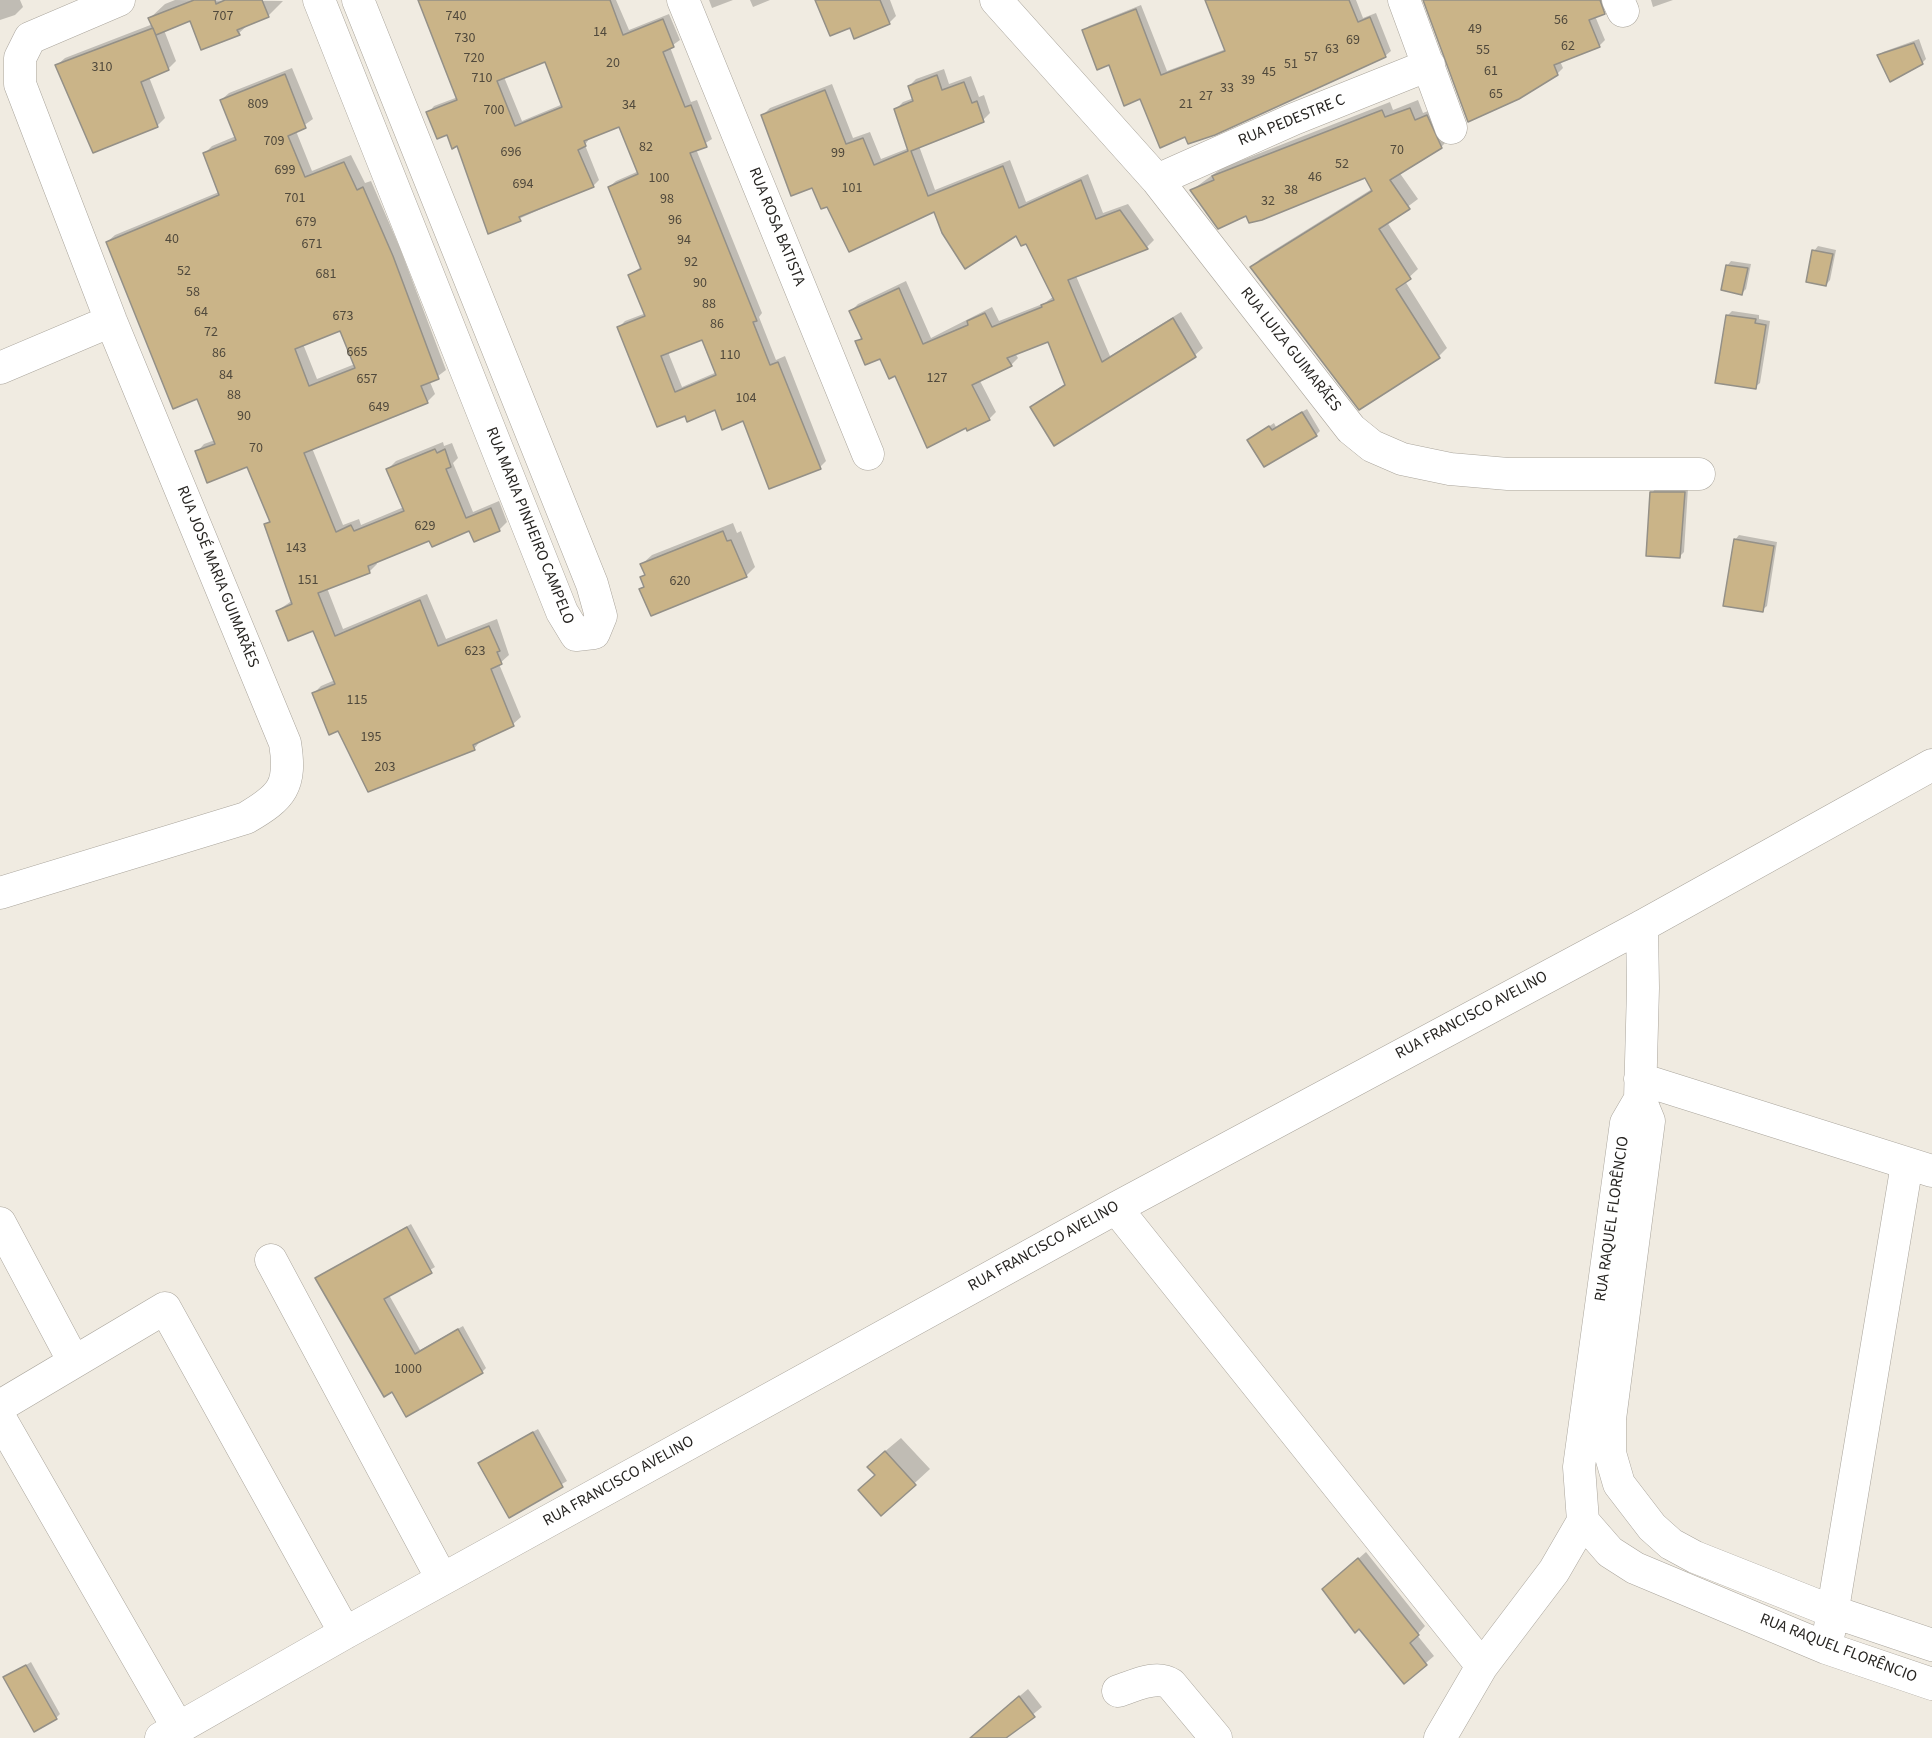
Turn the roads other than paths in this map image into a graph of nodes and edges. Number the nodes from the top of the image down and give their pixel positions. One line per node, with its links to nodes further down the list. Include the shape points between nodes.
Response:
1 (119, 0): 12 (street, RUA JOSÉ MARIA GUIMARÃES, via 30,38 20,58 20,84)
2 (319, 0): 11 (street, RUA MARIA PINHEIRO CAMPELO)
3 (358, 0): 10 (street, RUA MARIA PINHEIRO CAMPELO)
4 (683, 0): 14 (street, RUA ROSA BATISTA)
5 (1404, 0): 7 (street)
6 (1004, 2): 9 (street, RUA LUIZA GUIMARÃES)
7 (1429, 65): 8 (street); 9 (street, RUA PEDESTRE C)
8 (1451, 128)
9 (1157, 180): 15 (street, RUA LUIZA GUIMARÃES, via 1351,429 1372,446 1402,459 1461,470 1508,474)
10 (468, 274): 11 (street); 11 (street, RUA MARIA PINHEIRO CAMPELO, via 600,606 600,625 594,633 576,635 562,612)
11 (434, 289)
12 (111, 321): 13 (street); 17 (street, RUA JOSÉ MARIA GUIMARÃES, via 285,743 287,779 281,794 246,818)
13 (0, 368)
14 (868, 454)
15 (1699, 474)
16 (1932, 765): 18 (street, RUA FRANCISCO AVELINO)
17 (0, 893)
18 (1642, 926): 19 (street); 21 (street, RUA FRANCISCO AVELINO)
19 (1640, 1089): 20 (street); 27 (street, RUA RAQUEL FLORÊNCIO, via 1626,1123 1579,1467); 28 (street, RUA RAQUEL FLORÊNCIO, via 1649,1121 1610,1419 1610,1453 1619,1484)
20 (1919, 1167): 32 (street)
21 (1116, 1208): 31 (street, RUA FRANCISCO AVELINO); 36 (street)
22 (0, 1222): 24 (street)
23 (271, 1260): 31 (street)
24 (74, 1362): 25 (street); 33 (street, via 165,1308)
25 (0, 1406)
26 (0, 1418): 39 (street)
27 (1583, 1521): 29 (street, RUA RAQUEL FLORÊNCIO); 30 (street)
28 (1655, 1530): 29 (street); 32 (street, RUA RAQUEL FLORÊNCIO, via 1695,1557)
29 (1610, 1552): 30 (street); 35 (street, RUA RAQUEL FLORÊNCIO, via 1635,1569)
30 (1554, 1571): 36 (street)
31 (442, 1579): 33 (street, RUA FRANCISCO AVELINO)
32 (1834, 1612): 34 (street, RUA RAQUEL FLORÊNCIO); 35 (street)
33 (345, 1633): 39 (street, RUA FRANCISCO AVELINO)
34 (1932, 1645)
35 (1826, 1648): 37 (street, RUA RAQUEL FLORÊNCIO)
36 (1482, 1666): 41 (street)
37 (1932, 1684)
38 (1118, 1691): 40 (street, via 1165,1680)
39 (170, 1733)
40 (1216, 1738)
41 (1440, 1738)

